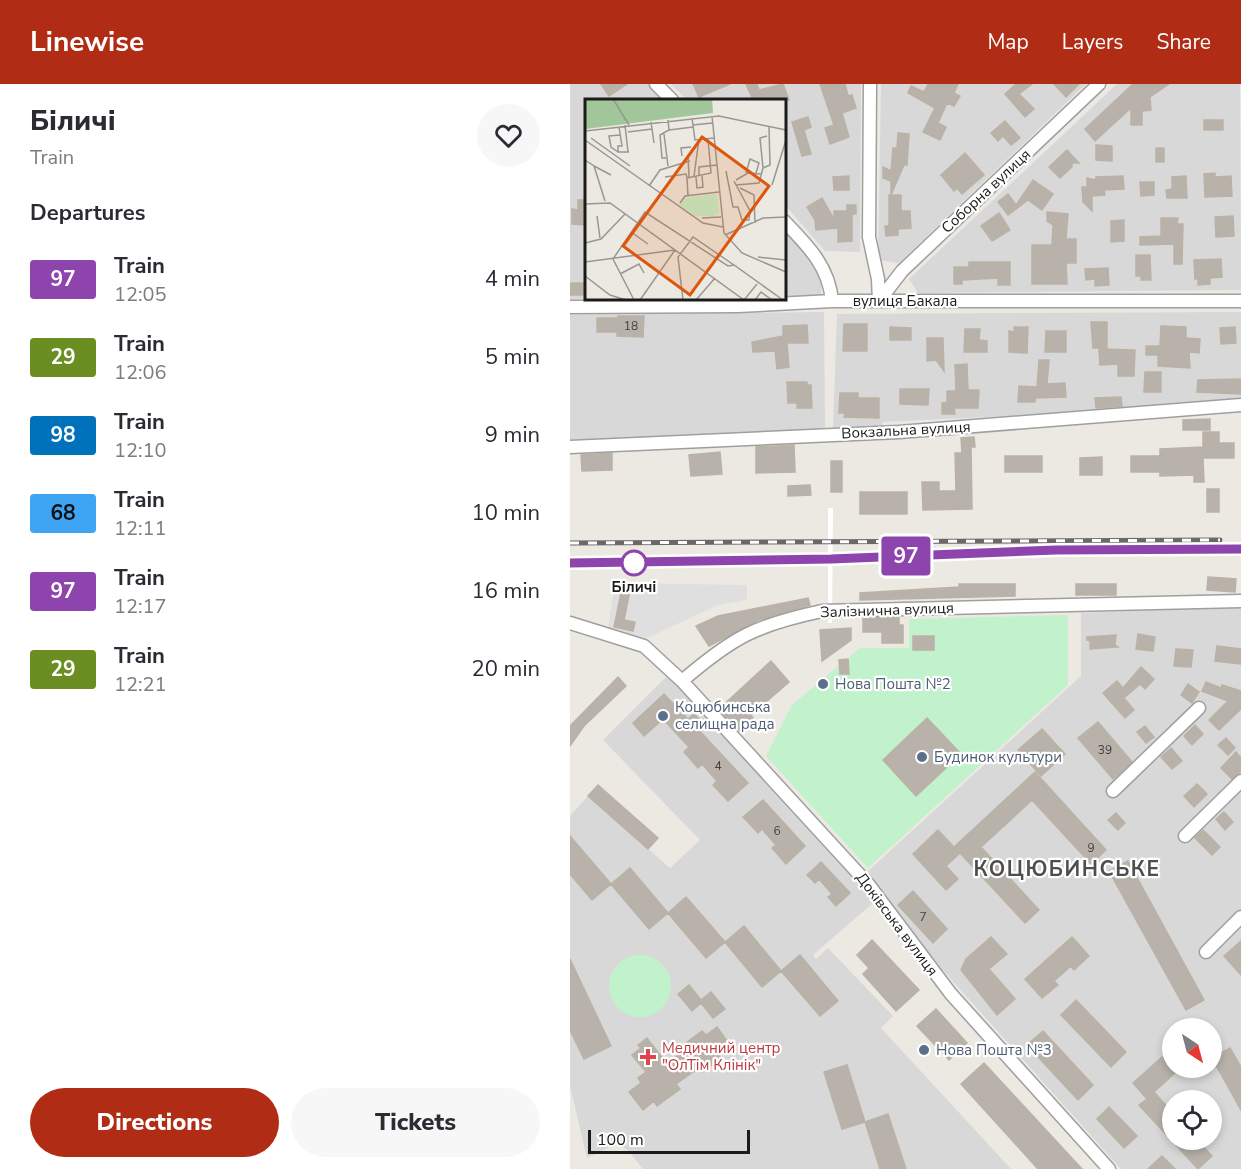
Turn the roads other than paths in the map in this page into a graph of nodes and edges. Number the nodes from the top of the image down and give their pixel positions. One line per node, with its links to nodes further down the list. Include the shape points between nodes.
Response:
1 (656, 84): 4 (street)
2 (870, 84): 7 (street, via 869,237)
3 (1099, 84): 7 (street, Соборна вулиця, via 902,271)
4 (671, 99)
5 (786, 223): 6 (street, via 821,262 831,286)
6 (832, 301): 7 (street, вулиця Бакала); 9 (street, вулиця Бакала)
7 (879, 301): 8 (street, вулиця Бакала)
8 (1241, 301)
9 (570, 307)
10 (1241, 405): 11 (street, Вокзальна вулиця, via 900,432)
11 (570, 447)
12 (1241, 601): 14 (street, Залізнична вулиця, via 822,611 775,621 746,633)
13 (570, 623): 14 (street, via 644,646)
14 (682, 681): 21 (street, Доківська вулиця, via 869,885 951,994)
15 (1199, 708): 17 (street)
16 (1241, 781): 18 (street)
17 (1113, 791)
18 (1185, 836)
19 (1241, 917): 20 (street)
20 (1206, 952)
21 (1109, 1169)

